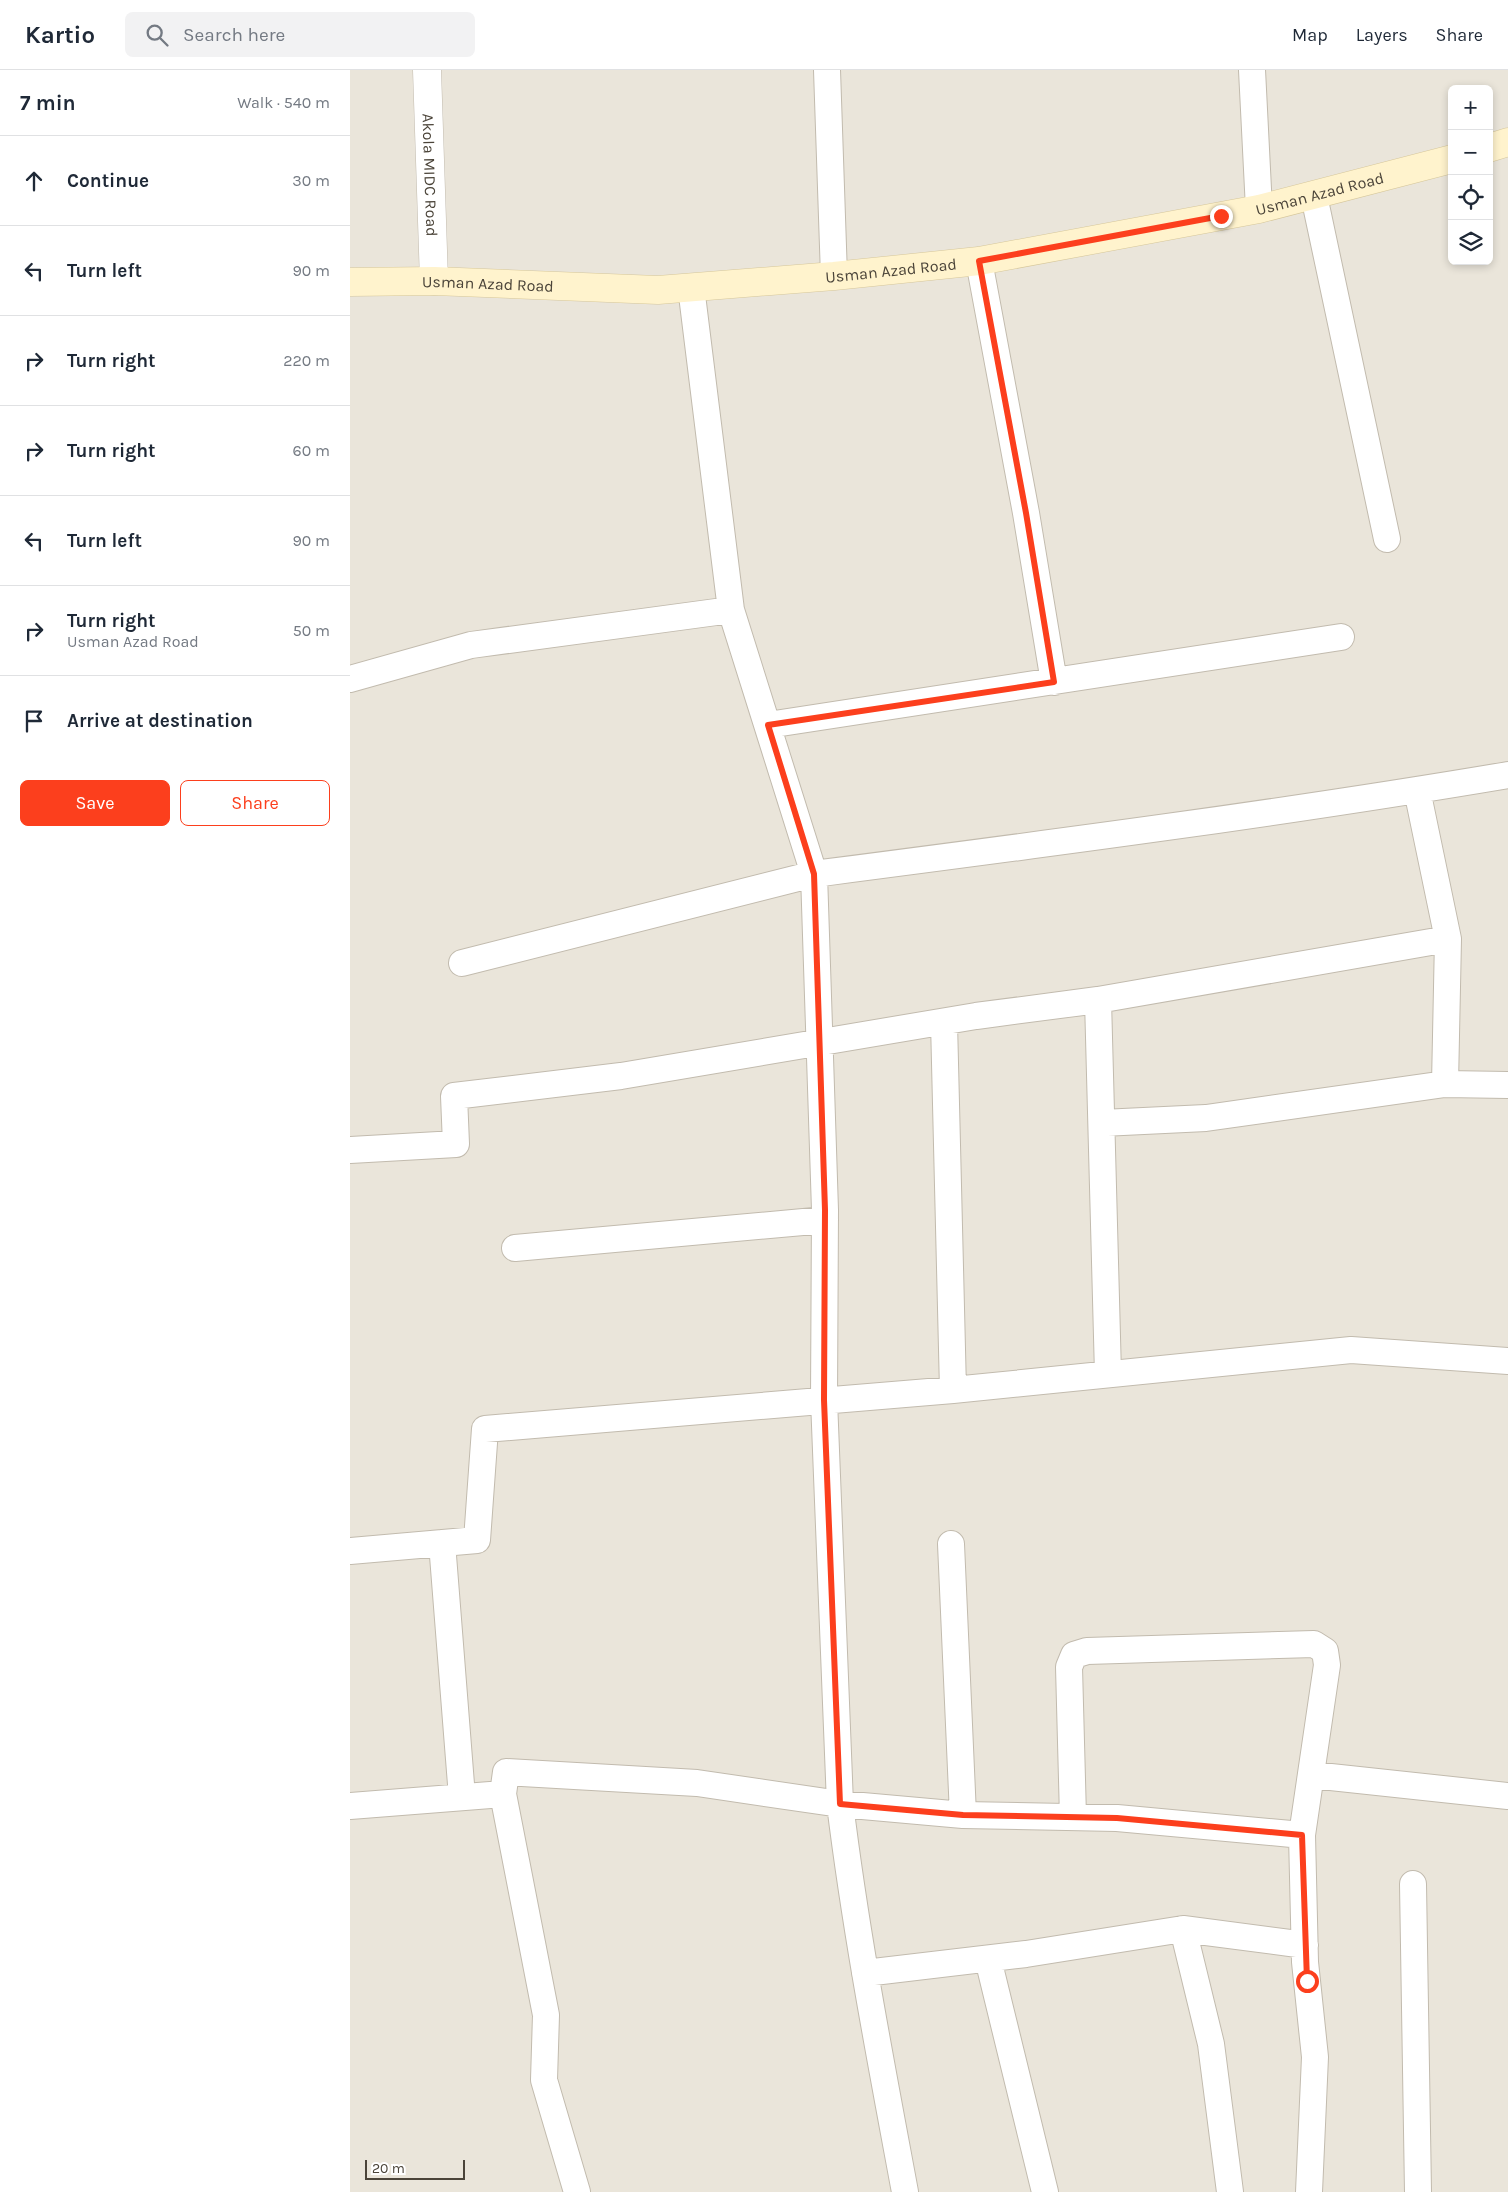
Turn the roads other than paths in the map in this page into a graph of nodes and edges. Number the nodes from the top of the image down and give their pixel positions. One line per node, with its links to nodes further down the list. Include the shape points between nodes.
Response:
1 (427, 70): 11 (street, Akola MIDC Road)
2 (827, 70): 10 (street)
3 (1252, 70): 8 (street)
4 (1508, 142): 5 (main road)
5 (1493, 147)
6 (1448, 160): 7 (main road, Usman Azad Road)
7 (1314, 196): 8 (main road, Usman Azad Road); 14 (street)
8 (1259, 209): 9 (main road, Usman Azad Road)
9 (979, 261): 10 (main road, Usman Azad Road); 18 (street)
10 (834, 276): 13 (main road, Usman Azad Road)
11 (434, 281): 12 (main road, Usman Azad Road); 13 (main road, Usman Azad Road, via 658,290)
12 (350, 282)
13 (691, 287): 15 (street)
14 (1387, 539)
15 (731, 610): 17 (street, via 471,645); 19 (street)
16 (1341, 637): 18 (street)
17 (350, 679)
18 (1054, 682): 19 (street)
19 (768, 725): 22 (street)
20 (1508, 775): 21 (street)
21 (1417, 790): 22 (street); 23 (street)
22 (814, 874): 24 (street); 27 (street)
23 (1448, 940): 25 (street); 28 (street)
24 (462, 963)
25 (1098, 1000): 26 (street); 30 (street)
26 (944, 1022): 27 (street); 36 (street)
27 (818, 1043): 31 (street, via 621,1076 454,1096 456,1144); 32 (street)
28 (1445, 1084): 29 (street); 30 (street, via 1206,1118)
29 (1508, 1085)
30 (1102, 1123): 35 (street)
31 (350, 1150)
32 (825, 1220): 33 (street); 37 (street)
33 (515, 1248)
34 (1508, 1361): 35 (street, via 1351,1350)
35 (1108, 1374): 36 (street)
36 (954, 1390): 37 (street)
37 (824, 1400): 38 (street, via 485,1429 476,1540); 45 (street)
38 (442, 1543): 40 (street); 44 (street)
39 (951, 1544): 47 (street)
40 (350, 1551)
41 (1312, 1775): 43 (street); 48 (street, via 1327,1664 1325,1651 1314,1644 1088,1651 1074,1655 1069,1667); 49 (street)
42 (503, 1794): 44 (street); 45 (street, via 506,1772 697,1783); 55 (street, via 546,2014 544,2080)
43 (1508, 1796)
44 (462, 1798): 46 (street)
45 (840, 1804): 47 (street); 54 (street)
46 (350, 1806)
47 (963, 1815): 48 (street)
48 (1073, 1817): 49 (street)
49 (1302, 1835): 52 (street)
50 (1413, 1884): 60 (street)
51 (1183, 1929): 52 (street); 53 (street); 58 (street, via 1211,2044)
52 (1305, 1945): 59 (street, via 1315,2057)
53 (988, 1959): 54 (street); 57 (street)
54 (866, 1973): 56 (street)
55 (577, 2192)
56 (905, 2192)
57 (1045, 2192)
58 (1230, 2192)
59 (1309, 2192)
60 (1418, 2192)

